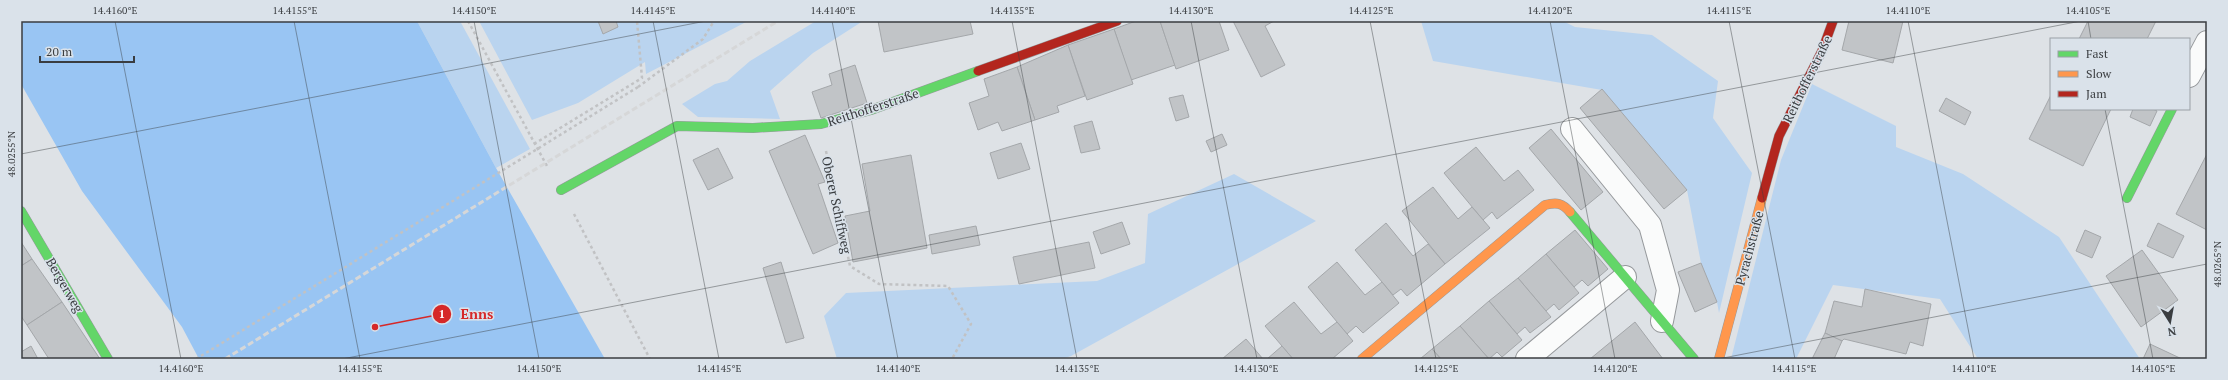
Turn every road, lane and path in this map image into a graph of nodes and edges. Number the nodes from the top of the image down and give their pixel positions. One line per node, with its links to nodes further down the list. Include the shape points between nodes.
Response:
1 (636, 21): 11 (path, via 642,78)
2 (714, 21): 18 (path, bridge, via 703,39 638,86)
3 (1117, 21): 8 (street, Reithofferstraße, via 871,110)
4 (1833, 21): 10 (street, Reithofferstraße, via 1822,51)
5 (2207, 42): 6 (street)
6 (2190, 74)
7 (2171, 110): 13 (street)
8 (821, 124): 12 (street, Reithofferstraße, via 753,128 677,126); 19 (path, Oberer Schiffweg, via 850,266 879,284 948,286 971,324)
9 (1572, 129): 16 (street, via 1650,224 1668,290)
10 (1779, 136): 23 (street, Pyrachstraße)
11 (534, 144)
12 (561, 190)
13 (2127, 198)
14 (21, 211): 17 (street, Bergerweg)
15 (1625, 277): 16 (street); 20 (street, via 1564,205 1555,202 1545,206); 21 (street)
16 (1662, 321): 22 (street)
17 (108, 359)
18 (196, 359)
19 (952, 359)
20 (1362, 359)
21 (1527, 359)
22 (1694, 359)
23 (1719, 359)

